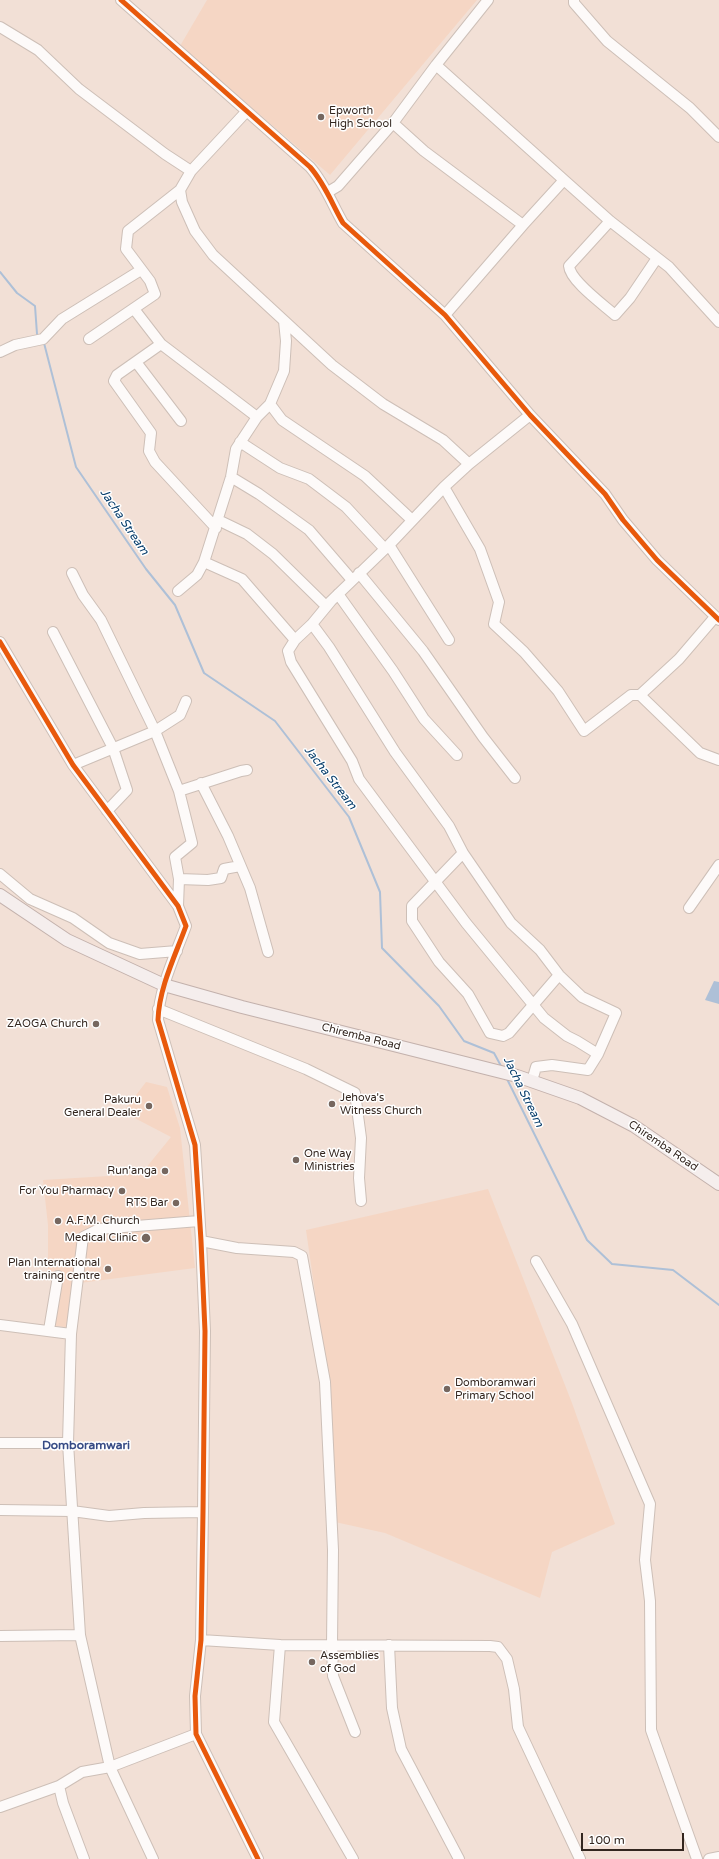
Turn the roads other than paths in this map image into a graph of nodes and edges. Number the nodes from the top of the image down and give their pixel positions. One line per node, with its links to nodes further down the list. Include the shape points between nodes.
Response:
1 (121, 0): 6 (street)
2 (488, 0): 5 (street)
3 (574, 0): 8 (street, via 607,41 690,108)
4 (0, 27): 9 (street, via 38,50 79,89)
5 (436, 65): 7 (street); 10 (street)
6 (246, 112): 9 (street); 12 (street, via 310,167)
7 (393, 123): 12 (street, via 338,186); 14 (street, via 430,155)
8 (719, 137)
9 (191, 171): 11 (street)
10 (564, 180): 13 (street); 14 (street)
11 (180, 190): 16 (street, via 128,231 126,249); 19 (street, via 182,202 196,231 213,255)
12 (328, 192): 18 (street, via 343,223)
13 (610, 221): 15 (street); 15 (street, via 569,266 569,272 616,315)
14 (523, 225): 18 (street)
15 (657, 258): 20 (street, via 669,267)
16 (141, 270): 17 (street, via 156,294); 23 (street, via 62,319 43,339 15,344)
17 (134, 309): 21 (street); 22 (street)
18 (445, 315): 26 (street)
19 (284, 321): 25 (street, via 284,371); 30 (street, via 332,365 383,404 443,440)
20 (719, 322)
21 (89, 339)
22 (161, 344): 24 (street); 27 (street)
23 (0, 352)
24 (136, 362): 28 (street); 34 (street, via 117,375 114,381 151,433 149,451 155,462)
25 (270, 404): 27 (street); 33 (street, via 282,420 365,476)
26 (530, 416): 30 (street); 42 (street, via 605,494 657,560)
27 (257, 417): 29 (street)
28 (180, 420)
29 (240, 442): 31 (street, via 236,449); 35 (street, via 280,468 309,478 346,507)
30 (468, 464): 32 (street)
31 (231, 477): 34 (street); 38 (street, via 309,530)
32 (444, 488): 33 (street); 48 (street, via 480,549 499,602 494,624 524,652 558,691 584,731 631,696)
33 (412, 520): 35 (street)
34 (217, 524): 36 (street); 41 (street, via 247,534 273,554)
35 (387, 547): 38 (street); 46 (street)
36 (204, 562): 39 (street, via 197,575); 45 (street, via 242,579)
37 (72, 573): 50 (street, via 83,595 101,620)
38 (355, 576): 40 (street); 56 (street, via 423,651)
39 (178, 591)
40 (338, 594): 41 (street); 52 (street, via 394,671 424,719)
41 (326, 606): 43 (street)
42 (717, 618): 48 (street)
43 (312, 624): 45 (street); 60 (street, via 395,752 449,826)
44 (53, 632): 51 (street)
45 (295, 640): 65 (street, via 288,651 291,662 352,761 359,780)
46 (449, 640)
47 (0, 642): 54 (street)
48 (640, 696): 53 (street, via 700,753)
49 (186, 701): 50 (street, via 180,715)
50 (155, 731): 51 (street); 58 (street)
51 (113, 748): 54 (street); 59 (street, via 128,790)
52 (457, 755)
53 (719, 760)
54 (73, 765): 59 (street)
55 (247, 770): 57 (street)
56 (515, 778)
57 (201, 783): 58 (street); 62 (street)
58 (179, 791): 64 (street, via 192,843 175,857)
59 (107, 811): 67 (street)
60 (463, 853): 65 (street); 71 (street, via 511,923 540,950)
61 (719, 865): 68 (street)
62 (240, 866): 64 (street, via 224,868 221,878); 70 (street, via 254,898)
63 (0, 874): 69 (street, via 30,899 73,918 109,943 140,954)
64 (179, 879): 67 (street)
65 (436, 881): 73 (street, via 466,923); 73 (street, via 412,906 412,921 439,962 468,994 490,1032 503,1036 509,1033)
66 (0, 896): 72 (main road, Chiremba Road, via 67,940)
67 (178, 906): 69 (street, via 186,926)
68 (689, 908)
69 (177, 952): 72 (street)
70 (268, 952)
71 (559, 975): 73 (street); 75 (street, via 582,997 616,1013)
72 (164, 985): 74 (street); 76 (main road, Chiremba Road)
73 (533, 1005): 75 (street, via 544,1018 567,1036)
74 (158, 1009): 78 (street, via 306,1069 355,1094 361,1138); 79 (street, via 158,1020 195,1145)
75 (598, 1054): 76 (street, via 588,1070 552,1065 536,1067)
76 (532, 1081): 77 (main road, Chiremba Road, via 606,1110 654,1138)
77 (719, 1184)
78 (361, 1201)
79 (200, 1221): 80 (street); 85 (street, via 99,1229 83,1237)
80 (201, 1241): 90 (street, via 205,1331); 95 (street, via 237,1248 294,1252 302,1256 325,1382 333,1550)
81 (536, 1261): 109 (street, via 572,1324 650,1504 645,1560 650,1601 652,1730)
82 (58, 1276): 84 (street)
83 (0, 1325): 84 (street)
84 (49, 1330): 85 (street)
85 (71, 1334): 87 (street)
86 (0, 1443): 87 (street)
87 (68, 1443): 89 (street)
88 (0, 1510): 89 (street)
89 (72, 1511): 90 (street, via 109,1516); 91 (street)
90 (203, 1512): 93 (street)
91 (80, 1635): 92 (street); 99 (street)
92 (0, 1636)
93 (201, 1640): 94 (street); 98 (street, via 195,1696)
94 (280, 1645): 95 (street); 107 (street, via 274,1722)
95 (332, 1645): 96 (street); 97 (street, via 333,1676)
96 (389, 1645): 103 (street, via 392,1708 401,1749); 108 (street, via 498,1648 507,1659 514,1689 518,1727)
97 (355, 1732)
98 (196, 1734): 99 (street); 106 (street)
99 (110, 1767): 100 (street, via 82,1772); 105 (street)
100 (58, 1786): 101 (street); 104 (street)
101 (0, 1807)
102 (719, 1857): 110 (street)
103 (456, 1858)
104 (84, 1859)
105 (153, 1859)
106 (258, 1859)
107 (353, 1859)
108 (580, 1859)
109 (697, 1859)
110 (709, 1859)

